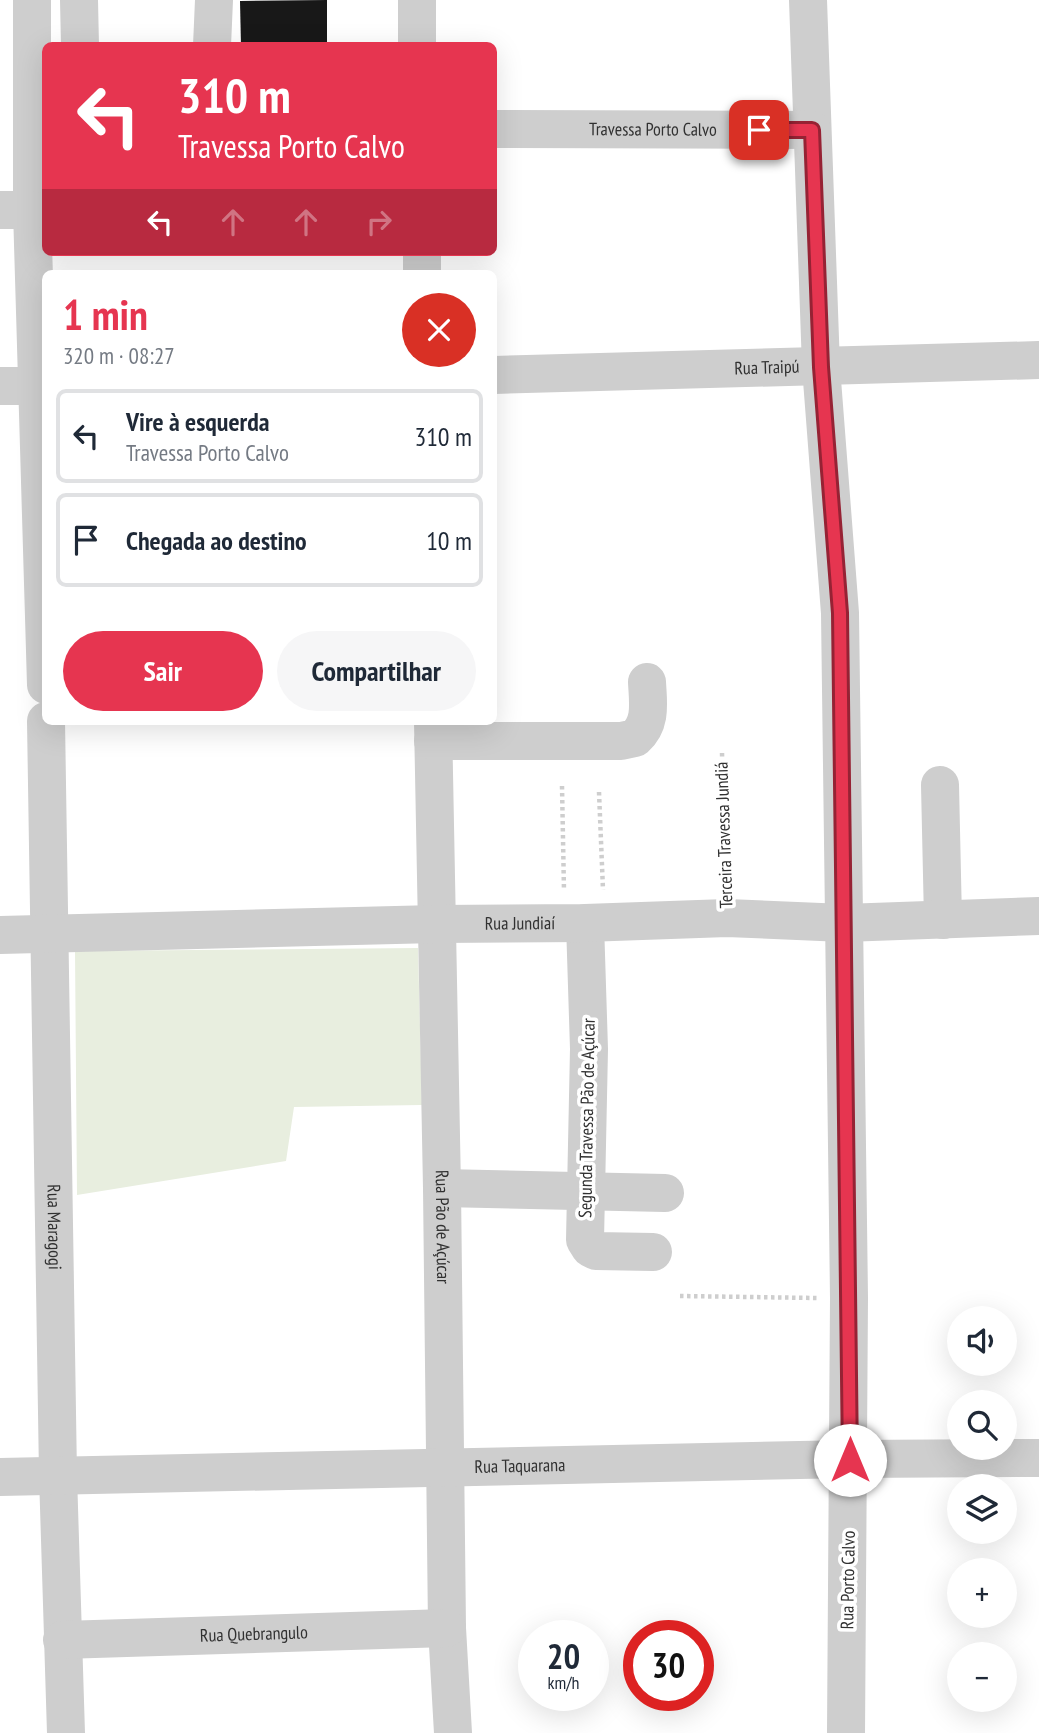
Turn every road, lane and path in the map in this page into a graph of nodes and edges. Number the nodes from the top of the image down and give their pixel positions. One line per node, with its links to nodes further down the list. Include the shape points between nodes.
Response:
1 (32, 0): 11 (street)
2 (79, 0): 6 (street)
3 (214, 0): 7 (street)
4 (417, 0): 8 (street)
5 (808, 0): 10 (street, Rua Porto Calvo)
6 (80, 42)
7 (212, 42)
8 (417, 42)
9 (497, 129): 10 (street, Travessa Porto Calvo)
10 (812, 130): 13 (street, Rua Porto Calvo)
11 (16, 210): 15 (street)
12 (1039, 360): 13 (street, Rua Traipú)
13 (821, 367): 14 (street, Rua Traipú); 28 (street, Rua Porto Calvo, via 840,613)
14 (497, 375)
15 (27, 386): 16 (street)
16 (42, 577)
17 (647, 682): 19 (street, via 648,717 635,738)
18 (46, 725): 30 (street, Rua Maragogi)
19 (433, 731): 29 (street, Rua Pão de Açúcar)
20 (722, 752): 25 (path, Terceira Travessa Jundiá)
21 (940, 785): 26 (street)
22 (562, 786): 27 (path)
23 (598, 792): 27 (path)
24 (1039, 916): 26 (street, Rua Jundiaí)
25 (727, 918): 27 (street, Rua Jundiaí); 28 (street, Rua Jundiaí)
26 (943, 920): 28 (street, Rua Jundiaí)
27 (585, 923): 29 (street, Rua Jundiaí); 33 (street, Segunda Travessa Pão de Açúcar)
28 (844, 923): 37 (street, Rua Porto Calvo)
29 (436, 924): 30 (street, Rua Jundiaí); 32 (street, Rua Pão de Açúcar)
30 (51, 934): 31 (street, Rua Jundiaí); 41 (street, Rua Maragogi)
31 (0, 935)
32 (442, 1188): 33 (street); 40 (street, Rua Pão de Açúcar)
33 (587, 1193): 34 (street); 35 (street, Segunda Travessa Pão de Açúcar, via 585,1240 590,1248)
34 (665, 1193)
35 (653, 1252)
36 (680, 1296): 37 (path)
37 (849, 1298): 39 (street, Rua Porto Calvo)
38 (1039, 1458): 39 (street, Rua Taquarana)
39 (850, 1460): 40 (street, Rua Taquarana); 47 (street, Rua Porto Calvo)
40 (445, 1468): 41 (street, Rua Taquarana); 43 (street, Rua Pão de Açúcar)
41 (58, 1475): 42 (street, Rua Taquarana); 44 (street, Rua Maragogi)
42 (0, 1476)
43 (447, 1628): 44 (street, Rua Quebrangulo); 46 (street, Rua Pão de Açúcar)
44 (62, 1640): 45 (street, Rua Maragogi)
45 (66, 1733)
46 (453, 1733)
47 (846, 1733)

